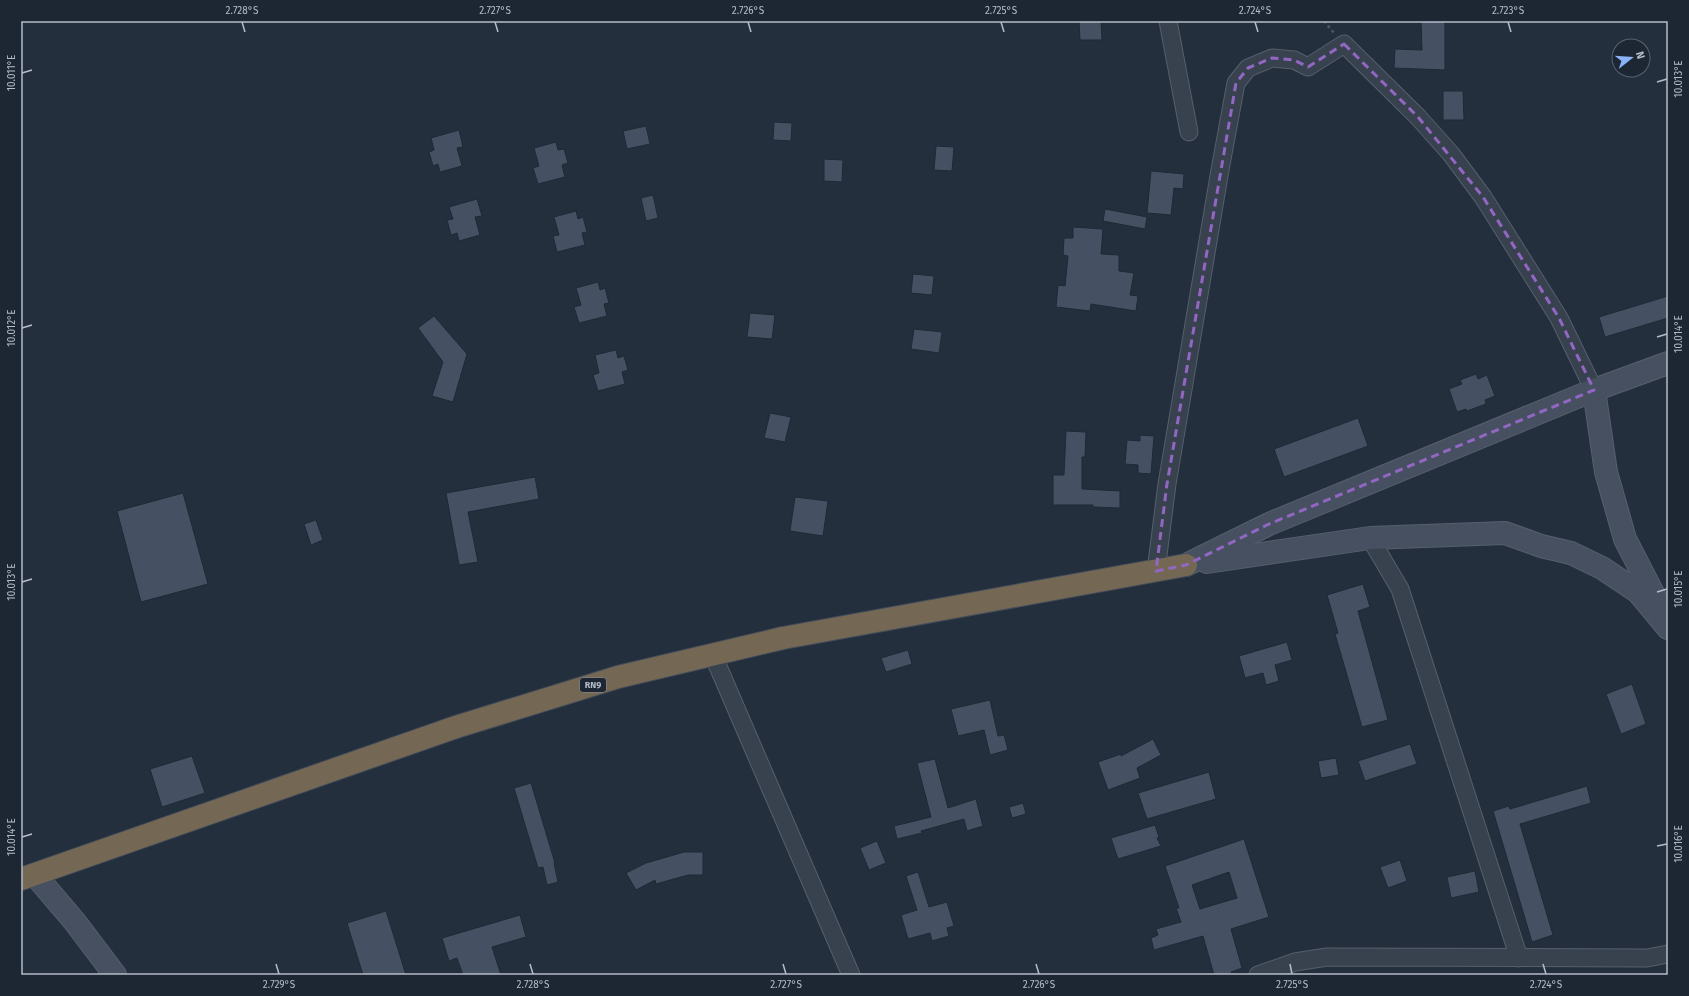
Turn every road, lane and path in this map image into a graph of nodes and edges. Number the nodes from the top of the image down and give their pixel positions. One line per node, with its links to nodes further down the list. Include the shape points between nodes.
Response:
1 (1168, 21): 2 (street)
2 (1189, 132)
3 (1668, 363): 4 (street)
4 (1594, 390): 6 (street, via 1269,524); 7 (street, via 1559,318 1511,240 1451,154 1418,117 1344,44 1308,67 1294,60 1272,58 1248,68 1236,83 1167,484); 8 (street, via 1606,472 1625,538)
5 (1370, 538): 6 (street); 9 (street, via 1505,533 1541,546 1571,553 1602,568 1638,592); 13 (street, via 1400,589)
6 (1186, 565): 7 (highway, RN9)
7 (1156, 572): 10 (highway, RN9, via 783,638)
8 (1668, 623)
9 (1668, 628)
10 (713, 655): 11 (highway, RN9, via 618,677 463,724); 15 (street)
11 (28, 877): 14 (street, via 75,922)
12 (1668, 954): 13 (street, via 1647,958)
13 (1519, 958): 16 (street, via 1327,957 1295,962)
14 (115, 975)
15 (851, 975)
16 (1258, 975)

